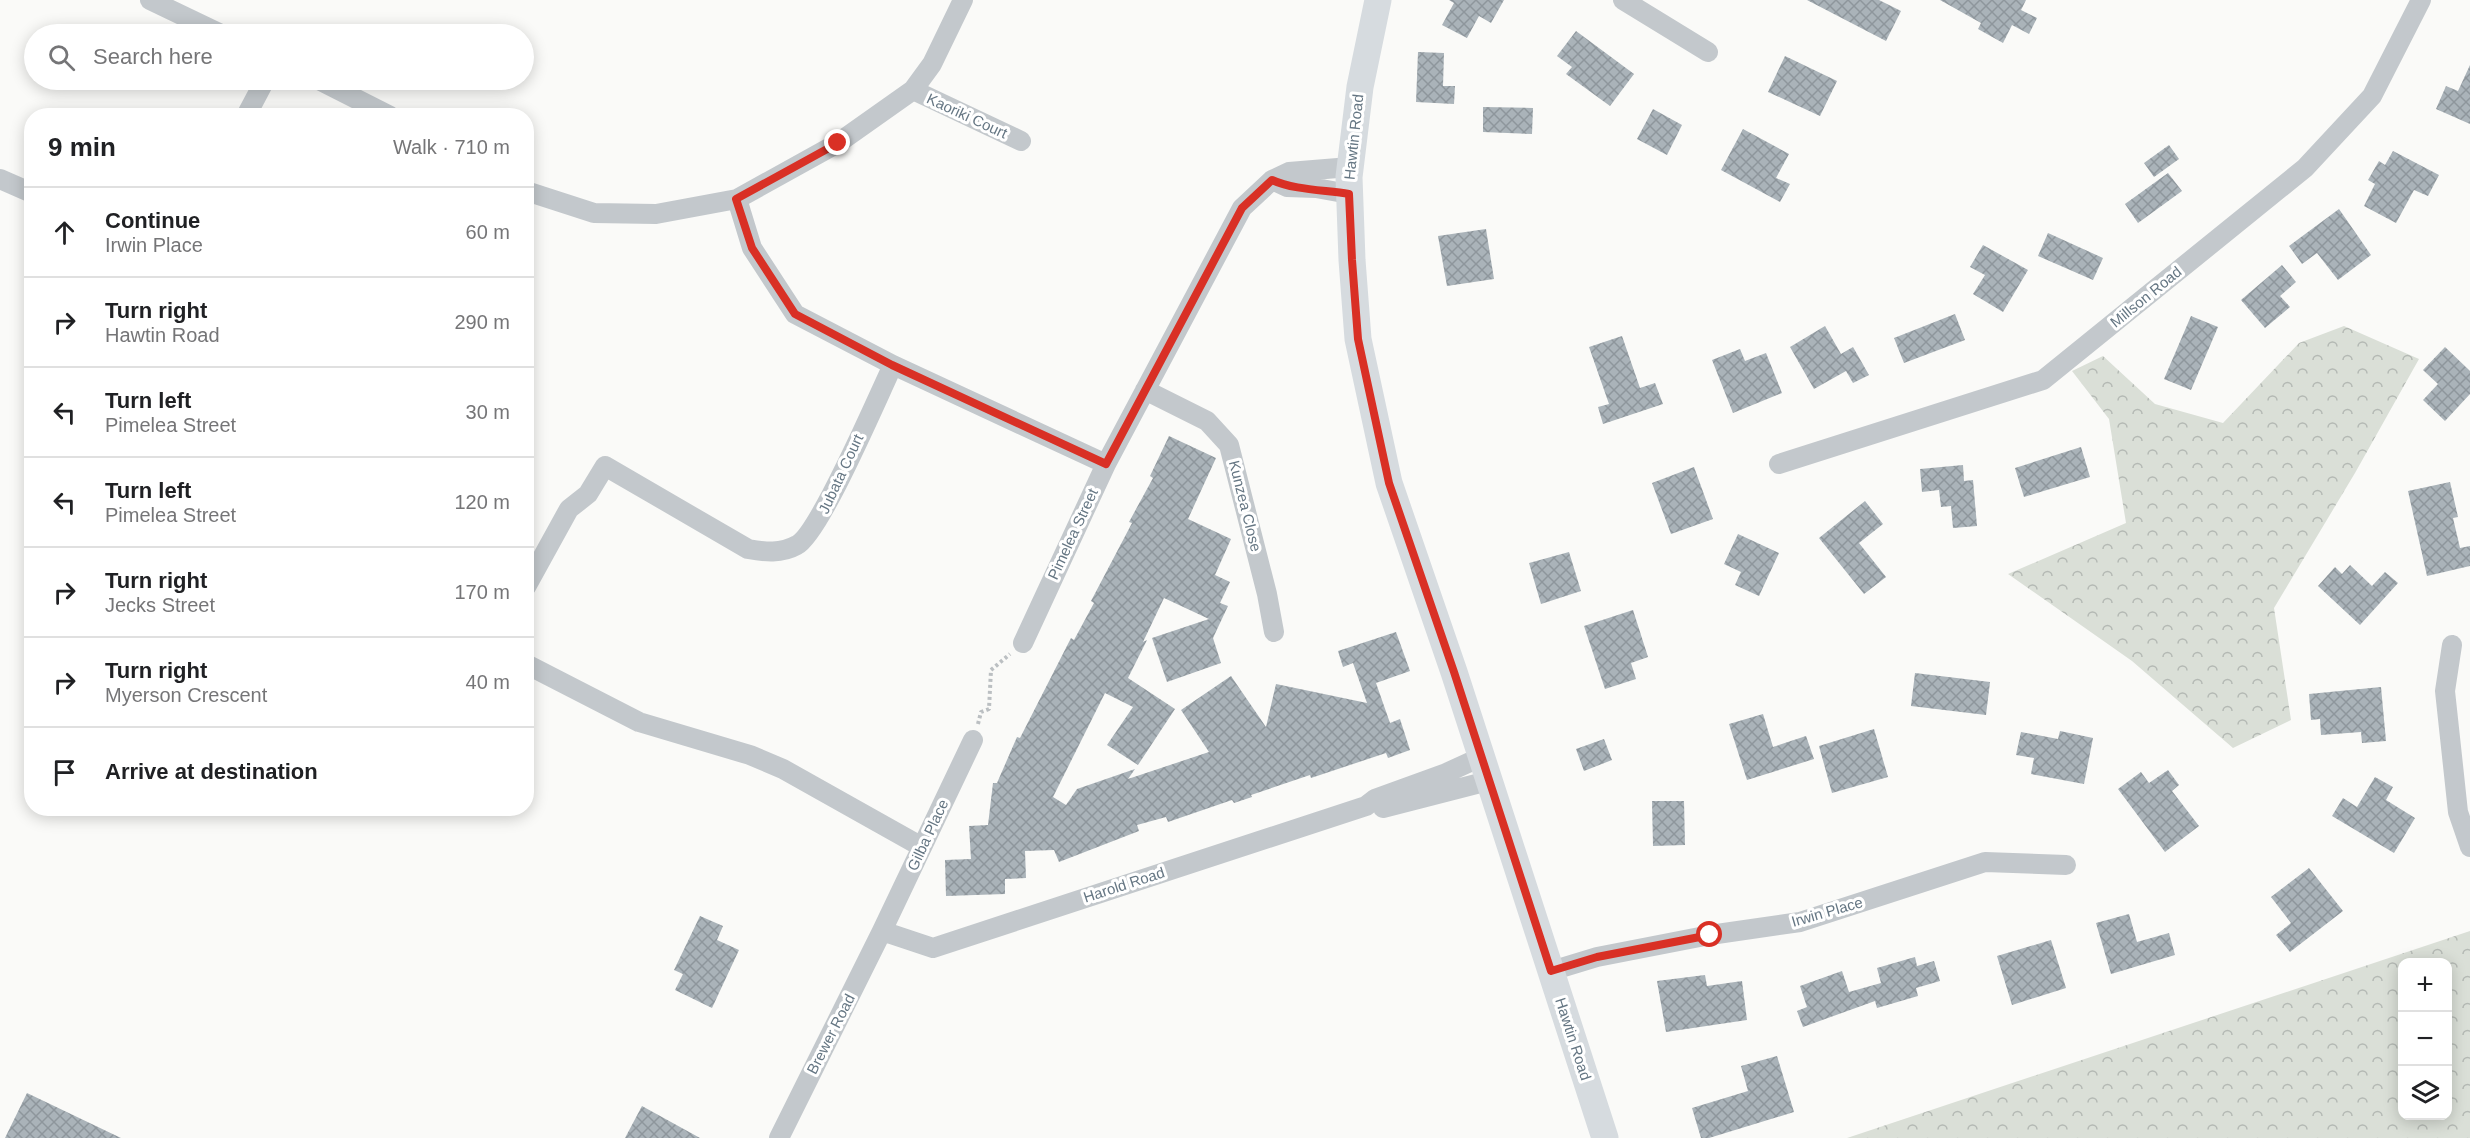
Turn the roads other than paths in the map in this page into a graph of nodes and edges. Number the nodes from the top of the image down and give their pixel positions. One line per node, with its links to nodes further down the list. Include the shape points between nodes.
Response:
1 (150, 0): 6 (street)
2 (963, 0): 10 (street, via 932,64)
3 (1378, 0): 14 (main road, Hawtin Road, via 1360,87)
4 (1623, 0): 7 (street)
5 (2421, 0): 24 (street, Millson Road, via 2372,96 2304,168 2043,380)
6 (200, 24)
7 (1708, 52)
8 (260, 90): 11 (street)
9 (339, 90): 12 (street)
10 (913, 90): 13 (street, Kaoriki Court); 20 (street, via 838,143)
11 (250, 108)
12 (374, 108)
13 (1021, 141)
14 (1350, 167): 16 (street, Pimelea Street, via 1289,172); 19 (main road, Hawtin Road)
15 (0, 179): 17 (street)
16 (1272, 180): 19 (street, via 1287,187); 22 (street, Pimelea Street, via 1242,208)
17 (24, 190)
18 (534, 194): 20 (street, via 594,213 656,214)
19 (1349, 194): 31 (main road, Hawtin Road, via 1358,339 1389,483)
20 (736, 199): 21 (street, via 752,248 795,314)
21 (892, 365): 23 (street); 25 (street, Jubata Court, via 819,521 799,545 772,553 748,549 605,466 588,494 569,509)
22 (1145, 390): 23 (street, Pimelea Street); 26 (street, Kunzea Close, via 1208,421 1229,445)
23 (1106, 464): 27 (street, Pimelea Street)
24 (1779, 464)
25 (534, 572)
26 (1274, 632)
27 (1023, 643)
28 (2452, 645): 33 (street, via 2445,691 2458,812)
29 (534, 668): 32 (street, via 639,722 783,770)
30 (973, 740): 32 (street, Gilba Place)
31 (1485, 769): 35 (street, Harold Road, via 1377,810 1366,806 933,948); 36 (main road, Hawtin Road)
32 (922, 847): 35 (street, Gilba Place)
33 (2470, 847)
34 (2066, 865): 36 (street, Irwin Place, via 1985,862 1800,922 1597,957)
35 (882, 931): 37 (street, Brewer Road)
36 (1551, 971): 38 (main road, Hawtin Road)
37 (779, 1138)
38 (1605, 1138)

